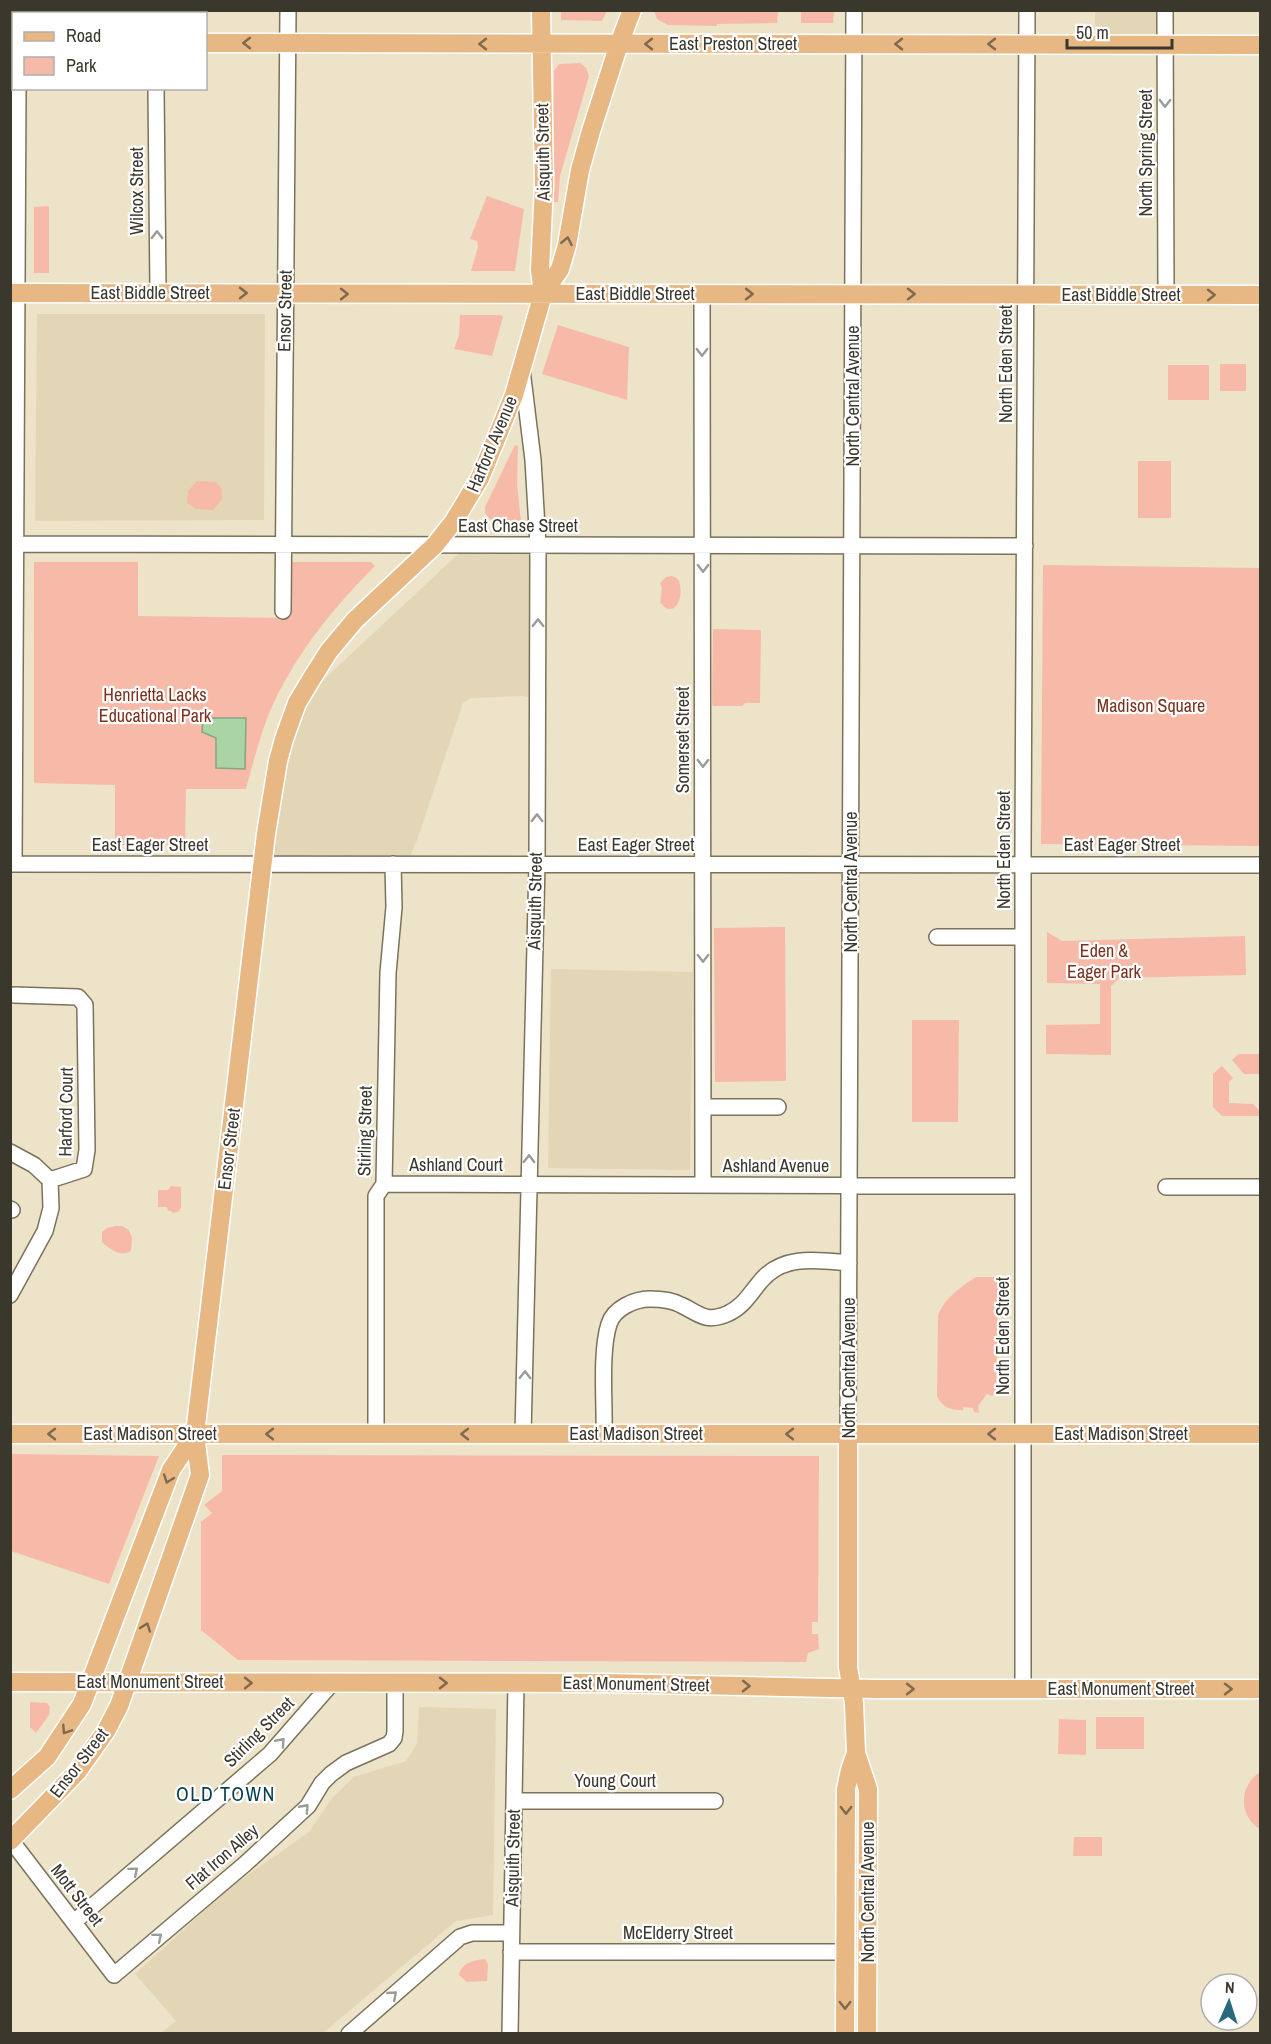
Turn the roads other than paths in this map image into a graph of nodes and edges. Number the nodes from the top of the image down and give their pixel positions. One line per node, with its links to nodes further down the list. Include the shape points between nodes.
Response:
1 (288, 10): 7 (street, Ensor Street)
2 (541, 10): 9 (main road, Aisquith Street)
3 (632, 10): 10 (main road, Harford Avenue)
4 (854, 10): 11 (street, North Central Avenue)
5 (1027, 10): 12 (street, North Eden Street)
6 (1165, 10): 13 (street, North Spring Street)
7 (288, 43): 8 (main road, East Preston Street, one-way to 8); 9 (main road, East Preston Street, one-way to 7); 20 (street, Ensor Street)
8 (207, 44)
9 (542, 44): 10 (main road, East Preston Street); 21 (main road, Aisquith Street)
10 (619, 44): 11 (main road, East Preston Street, one-way to 10); 21 (main road, Harford Avenue, one-way to 10, via 560,269 580,170)
11 (854, 44): 12 (main road, East Preston Street, one-way to 11); 23 (street, North Central Avenue)
12 (1027, 44): 13 (main road, East Preston Street); 24 (street, North Eden Street)
13 (1165, 45): 14 (main road, East Preston Street); 25 (street, North Spring Street, one-way to 25)
14 (1260, 45)
15 (18, 90): 17 (street)
16 (156, 90): 19 (street, Wilcox Street, one-way to 16)
17 (14, 207): 18 (street)
18 (14, 293): 19 (main road, East Biddle Street); 28 (street)
19 (158, 293): 20 (main road, East Biddle Street, one-way to 20)
20 (285, 294): 21 (main road, East Biddle Street, one-way to 21); 29 (street, Ensor Street)
21 (543, 294): 22 (main road, East Biddle Street); 27 (main road, Harford Avenue)
22 (702, 294): 23 (main road, East Biddle Street, one-way to 23); 32 (street, Somerset Street, one-way to 32)
23 (853, 294): 24 (main road, East Biddle Street, one-way to 24); 33 (street, North Central Avenue)
24 (1026, 295): 25 (main road, East Biddle Street); 34 (street, North Eden Street)
25 (1166, 295): 26 (main road, East Biddle Street, one-way to 26)
26 (1260, 295)
27 (522, 369): 30 (main road, Harford Avenue, via 480,478); 31 (street, Aisquith Street)
28 (13, 544): 29 (street, East Chase Street); 36 (street)
29 (283, 545): 30 (street, East Chase Street); 35 (street, Ensor Street)
30 (435, 545): 31 (street, East Chase Street); 37 (main road, Harford Avenue, via 349,628 329,651 297,703 278,761)
31 (538, 545): 32 (street, East Chase Street); 39 (street, Aisquith Street, one-way to 31)
32 (702, 546): 33 (street, East Chase Street); 40 (street, Somerset Street, one-way to 40)
33 (852, 546): 34 (street, East Chase Street); 41 (street, North Central Avenue)
34 (1025, 546): 42 (street, North Eden Street)
35 (283, 611)
36 (12, 864): 37 (street, East Eager Street)
37 (264, 864): 38 (street, East Eager Street); 61 (main road, Ensor Street)
38 (393, 864): 39 (street, East Eager Street); 51 (street, Stirling Street)
39 (537, 864): 40 (street, East Eager Street); 52 (street, Aisquith Street, one-way to 39)
40 (703, 864): 41 (street, East Eager Street); 47 (street, Somerset Street, one-way to 47)
41 (851, 864): 42 (street, East Eager Street); 54 (street, North Central Avenue)
42 (1023, 865): 43 (street, East Eager Street); 45 (street, North Eden Street)
43 (1260, 865)
44 (936, 937): 45 (street)
45 (1023, 937): 55 (street, North Eden Street)
46 (14, 995): 50 (street, Harford Court, via 78,997 85,1005 86,1162 84,1169)
47 (703, 1107): 48 (street); 53 (street, Somerset Street)
48 (778, 1107)
49 (10, 1152): 50 (street)
50 (50, 1180): 59 (street, Harford Court, via 51,1208 45,1231)
51 (384, 1184): 52 (street, Ashland Court); 62 (street, Stirling Street, via 376,1196)
52 (529, 1185): 53 (street, Ashland Avenue); 63 (street, Aisquith Street, one-way to 52)
53 (703, 1185): 54 (street, Ashland Avenue)
54 (849, 1185): 55 (street, Ashland Avenue); 58 (street, North Central Avenue)
55 (1023, 1186): 66 (street, North Eden Street)
56 (1166, 1187): 57 (street)
57 (1260, 1187)
58 (849, 1263): 64 (street, via 786,1263 766,1274 743,1304 710,1319 669,1301 640,1299 627,1305 609,1323); 65 (street, North Central Avenue)
59 (10, 1295)
60 (10, 1434): 61 (main road, East Madison Street, one-way to 60)
61 (195, 1434): 62 (main road, East Madison Street, one-way to 61); 69 (main road, Ensor Street, one-way to 69, via 171,1470); 70 (main road, Ensor Street, one-way to 61, via 200,1475)
62 (376, 1434): 63 (main road, East Madison Street, one-way to 62)
63 (523, 1434): 64 (main road, East Madison Street)
64 (604, 1434): 65 (main road, East Madison Street, one-way to 64)
65 (848, 1434): 66 (main road, East Madison Street, one-way to 65); 74 (main road, North Central Avenue)
66 (1022, 1434): 67 (main road, East Madison Street); 75 (street, North Eden Street)
67 (1260, 1434)
68 (10, 1682): 69 (main road, East Monument Street)
69 (91, 1682): 70 (main road, East Monument Street); 78 (main road, Ensor Street, one-way to 78, via 79,1709 47,1757)
70 (127, 1682): 71 (main road, East Monument Street, one-way to 71); 81 (main road, Ensor Street, via 119,1706 94,1750)
71 (332, 1683): 72 (main road, East Monument Street); 84 (street, Stirling Street, one-way to 71, via 270,1754)
72 (395, 1683): 73 (main road, East Monument Street, one-way to 73); 88 (street, Flat Iron Alley, one-way to 72, via 287,1826 308,1806 331,1774 389,1744 395,1731)
73 (516, 1683): 74 (main road, East Monument Street, one-way to 74); 79 (street, Aisquith Street)
74 (851, 1688): 75 (main road, East Monument Street, one-way to 75); 77 (main road, North Central Avenue)
75 (1023, 1689): 76 (main road, East Monument Street, one-way to 76)
76 (1260, 1689)
77 (856, 1753): 82 (main road, North Central Avenue, one-way to 82, via 846,1789); 83 (main road, North Central Avenue, via 868,1789)
78 (10, 1790)
79 (514, 1801): 80 (street, Young Court); 85 (street, Aisquith Street)
80 (715, 1801)
81 (11, 1840): 84 (street, Mott Street)
82 (845, 1906): 83 (main road); 87 (main road, North Central Avenue)
83 (868, 1906): 92 (main road, North Central Avenue)
84 (74, 1922): 88 (street, Mott Street)
85 (511, 1933): 86 (street, Aisquith Street); 89 (street, one-way to 85, via 460,1937 472,1933)
86 (511, 1952): 87 (street, McElderry Street); 90 (street, Aisquith Street)
87 (846, 1952): 91 (main road, North Central Avenue, one-way to 91)
88 (114, 1975)
89 (349, 2034)
90 (510, 2034)
91 (845, 2034)
92 (867, 2034)

